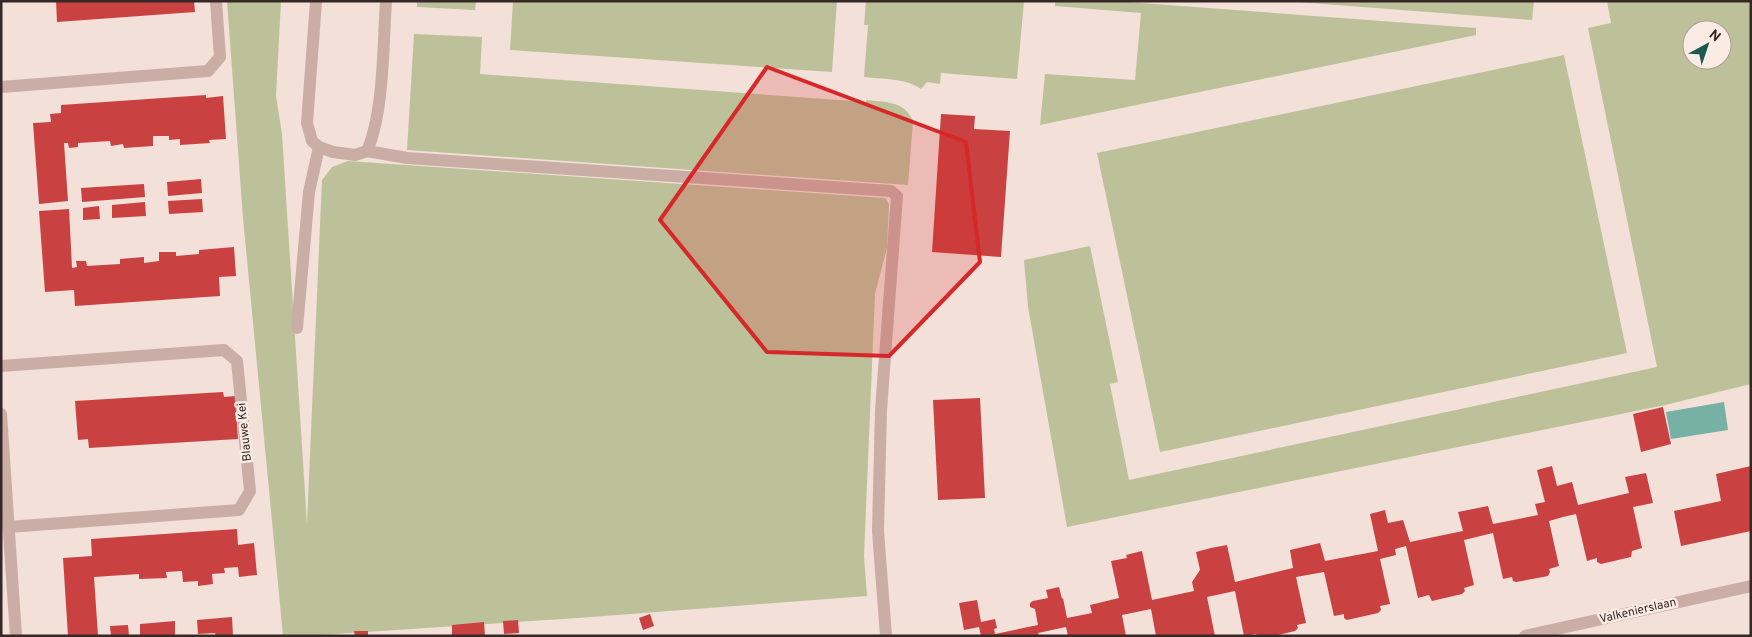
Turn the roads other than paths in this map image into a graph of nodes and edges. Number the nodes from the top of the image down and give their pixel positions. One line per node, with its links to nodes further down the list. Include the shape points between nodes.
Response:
1 (216, 1): 4 (street, via 220,57 208,71)
2 (316, 1): 5 (street, via 307,123 312,141)
3 (386, 1): 6 (street, via 379,96 373,138)
4 (1, 87)
5 (319, 147): 6 (street, via 355,155); 7 (street, via 309,192)
6 (367, 151): 13 (street, via 407,158 891,191 897,196 879,475 878,531)
7 (297, 328)
8 (1, 366): 10 (street, Blauwe Kei, via 224,350 237,361 250,491 239,510)
9 (1, 414): 10 (street)
10 (8, 527): 12 (street)
11 (1751, 586): 14 (street, Valkenierslaan)
12 (16, 636)
13 (886, 636)
14 (1525, 636)

